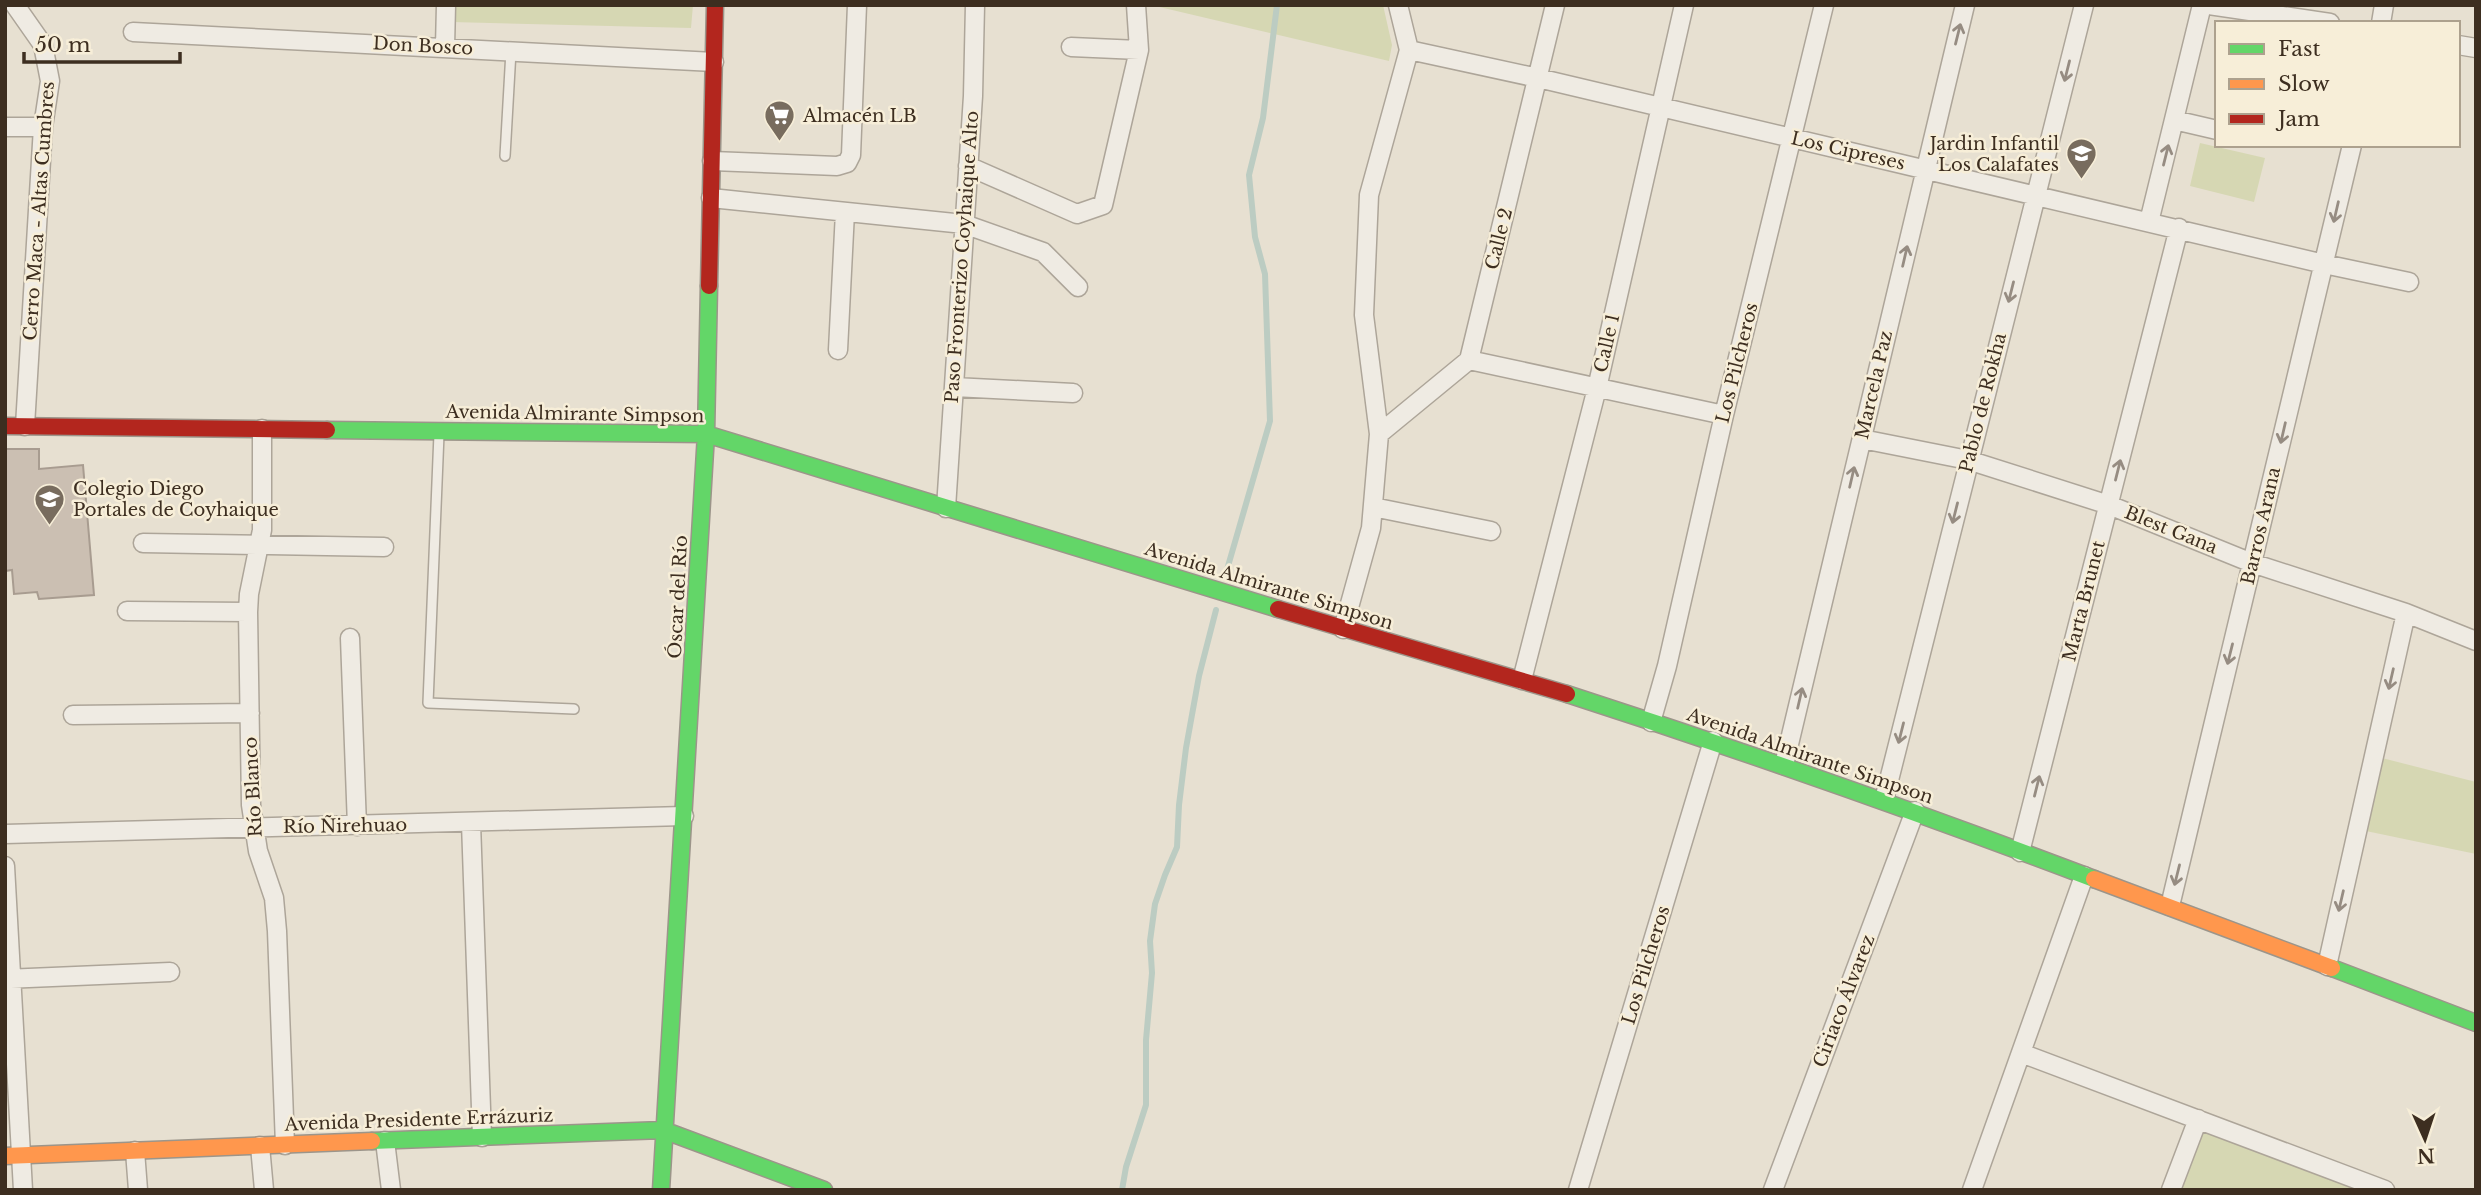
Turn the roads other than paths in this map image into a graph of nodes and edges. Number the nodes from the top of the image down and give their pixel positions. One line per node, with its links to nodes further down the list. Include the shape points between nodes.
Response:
1 (15, 5): 27 (street, Cerro Maca - Altas Cumbres, via 43,45 50,81)
2 (446, 5): 17 (street)
3 (716, 5): 22 (street, Óscar del Río)
4 (857, 5): 32 (street, via 847,163)
5 (975, 5): 33 (street, Paso Fronterizo Coyhaique Alto)
6 (1136, 5): 19 (street)
7 (1398, 5): 20 (street)
8 (1555, 5): 23 (street, Calle 2)
9 (1684, 5): 24 (street, Calle 1)
10 (1825, 5): 29 (street, Los Pilcheros)
11 (1965, 5): 34 (street, Marcela Paz, one-way to 11)
12 (2084, 5): 35 (street, Pablo de Rokha, one-way to 35)
13 (2202, 5): 25 (street)
14 (2209, 5): 15 (street)
15 (2317, 21)
16 (133, 32): 17 (street, Don Bosco)
17 (444, 47): 21 (street, Don Bosco)
18 (1071, 47): 19 (street)
19 (1139, 50): 33 (street, via 1103,205 1077,214)
20 (1409, 50): 23 (street, Los Cipreses); 55 (street, via 1369,195 1364,315)
21 (511, 51): 22 (street, Don Bosco); 31 (lane)
22 (714, 62): 32 (street, Óscar del Río)
23 (1538, 78): 24 (street, Los Cipreses); 45 (street, Calle 2)
24 (1661, 106): 29 (street, Los Cipreses); 47 (street, Calle 1)
25 (2174, 120): 28 (street); 38 (street, one-way to 25)
26 (5, 127): 27 (street)
27 (43, 127): 51 (street, Cerro Maca - Altas Cumbres)
28 (2215, 130)
29 (1792, 137): 34 (street, Los Cipreses); 49 (street, Los Pilcheros)
30 (2352, 147): 41 (street, Barros Arana, one-way to 41)
31 (505, 156)
32 (712, 161): 36 (street, Óscar del Río)
33 (968, 166): 39 (street, Paso Fronterizo Coyhaique Alto)
34 (1925, 169): 35 (street, Los Cipreses); 56 (street, Marcela Paz, one-way to 34)
35 (2035, 195): 38 (street, Los Cipreses); 57 (street, Pablo de Rokha, one-way to 57)
36 (711, 198): 37 (street); 54 (street, Óscar del Río)
37 (845, 212): 39 (street); 44 (street)
38 (2150, 222): 40 (street, Los Cipreses)
39 (964, 224): 43 (street, via 1043,253); 46 (street, Paso Fronterizo Coyhaique Alto)
40 (2179, 228): 41 (street, Los Cipreses); 58 (street, Marta Brunet, one-way to 40)
41 (2324, 264): 42 (street, Los Cipreses); 65 (street, Barros Arana, one-way to 65)
42 (2409, 282)
43 (1078, 287)
44 (838, 350)
45 (1469, 360): 47 (street); 55 (street)
46 (954, 387): 48 (street); 60 (street, Paso Fronterizo Coyhaique Alto)
47 (1597, 388): 49 (street); 72 (street, Calle 1)
48 (1073, 393)
49 (1724, 415): 76 (street, Los Pilcheros)
50 (5, 426): 51 (street, Avenida Almirante Simpson)
51 (24, 426): 52 (street, Avenida Almirante Simpson)
52 (262, 429): 53 (street, Avenida Almirante Simpson); 63 (street, Río Blanco)
53 (439, 431): 54 (street, Avenida Almirante Simpson); 73 (lane, via 428,703)
54 (706, 434): 60 (street, Avenida Almirante Simpson); 81 (street, Óscar del Río)
55 (1379, 434): 59 (street)
56 (1862, 439): 57 (street, Blest Gana); 78 (street, Marcela Paz, one-way to 56)
57 (1968, 460): 58 (street, Blest Gana); 79 (street, Pablo de Rokha, one-way to 79)
58 (2109, 505): 65 (street, Blest Gana); 86 (street, Marta Brunet, one-way to 58)
59 (1373, 507): 61 (street); 69 (street)
60 (946, 508): 69 (street, Avenida Almirante Simpson)
61 (1491, 531)
62 (143, 543): 63 (street)
63 (260, 545): 64 (street); 67 (street, Río Blanco)
64 (384, 547)
65 (2252, 563): 68 (street, Blest Gana); 89 (street, Barros Arana, one-way to 89)
66 (127, 611): 67 (street)
67 (248, 612): 74 (street, Río Blanco)
68 (2406, 613): 71 (street, Blest Gana); 90 (street, one-way to 90)
69 (1343, 629): 72 (street, Avenida Almirante Simpson)
70 (351, 638): 83 (street)
71 (2476, 640)
72 (1522, 680): 76 (street, Avenida Almirante Simpson)
73 (574, 709)
74 (250, 713): 75 (street); 84 (street, Río Blanco)
75 (73, 715)
76 (1651, 722): 77 (street, Avenida Almirante Simpson)
77 (1713, 741): 78 (street, Avenida Almirante Simpson); 109 (street, Los Pilcheros)
78 (1784, 765): 79 (street, Avenida Almirante Simpson)
79 (1884, 800): 80 (street, Avenida Almirante Simpson)
80 (1915, 811): 86 (street, Avenida Almirante Simpson); 110 (street, Ciriaco Álvarez)
81 (684, 816): 82 (street, Río Ñirehuao); 96 (street, Óscar del Río)
82 (471, 823): 83 (street, Río Ñirehuao); 97 (street)
83 (357, 825): 84 (street, Río Ñirehuao)
84 (254, 828): 85 (street, Río Ñirehuao); 99 (street, Río Blanco, via 278,930)
85 (5, 834)
86 (2020, 852): 88 (street, Avenida Almirante Simpson)
87 (5, 866): 92 (street)
88 (2084, 876): 89 (street, Avenida Almirante Simpson); 94 (street)
89 (2170, 906): 90 (street, Avenida Almirante Simpson)
90 (2327, 965): 93 (street, Avenida Almirante Simpson)
91 (170, 972): 92 (street)
92 (8, 979): 102 (street)
93 (2475, 1019)
94 (2021, 1053): 95 (street); 111 (street)
95 (2197, 1119): 112 (street); 113 (street)
96 (663, 1130): 97 (street, Avenida Presidente Errázuriz); 107 (street, Óscar del Río); 108 (street, Avenida Presidente Errázuriz)
97 (482, 1137): 98 (street, Avenida Presidente Errázuriz)
98 (385, 1141): 99 (street, Avenida Presidente Errázuriz); 106 (street)
99 (285, 1145): 100 (street, Avenida Presidente Errázuriz)
100 (260, 1146): 101 (street, Avenida Presidente Errázuriz); 105 (street)
101 (135, 1151): 102 (street, Avenida Presidente Errázuriz); 104 (street)
102 (13, 1156): 103 (street)
103 (23, 1190)
104 (138, 1190)
105 (264, 1190)
106 (391, 1190)
107 (662, 1190)
108 (824, 1190)
109 (1578, 1190)
110 (1773, 1190)
111 (1972, 1190)
112 (2171, 1190)
113 (2384, 1190)

